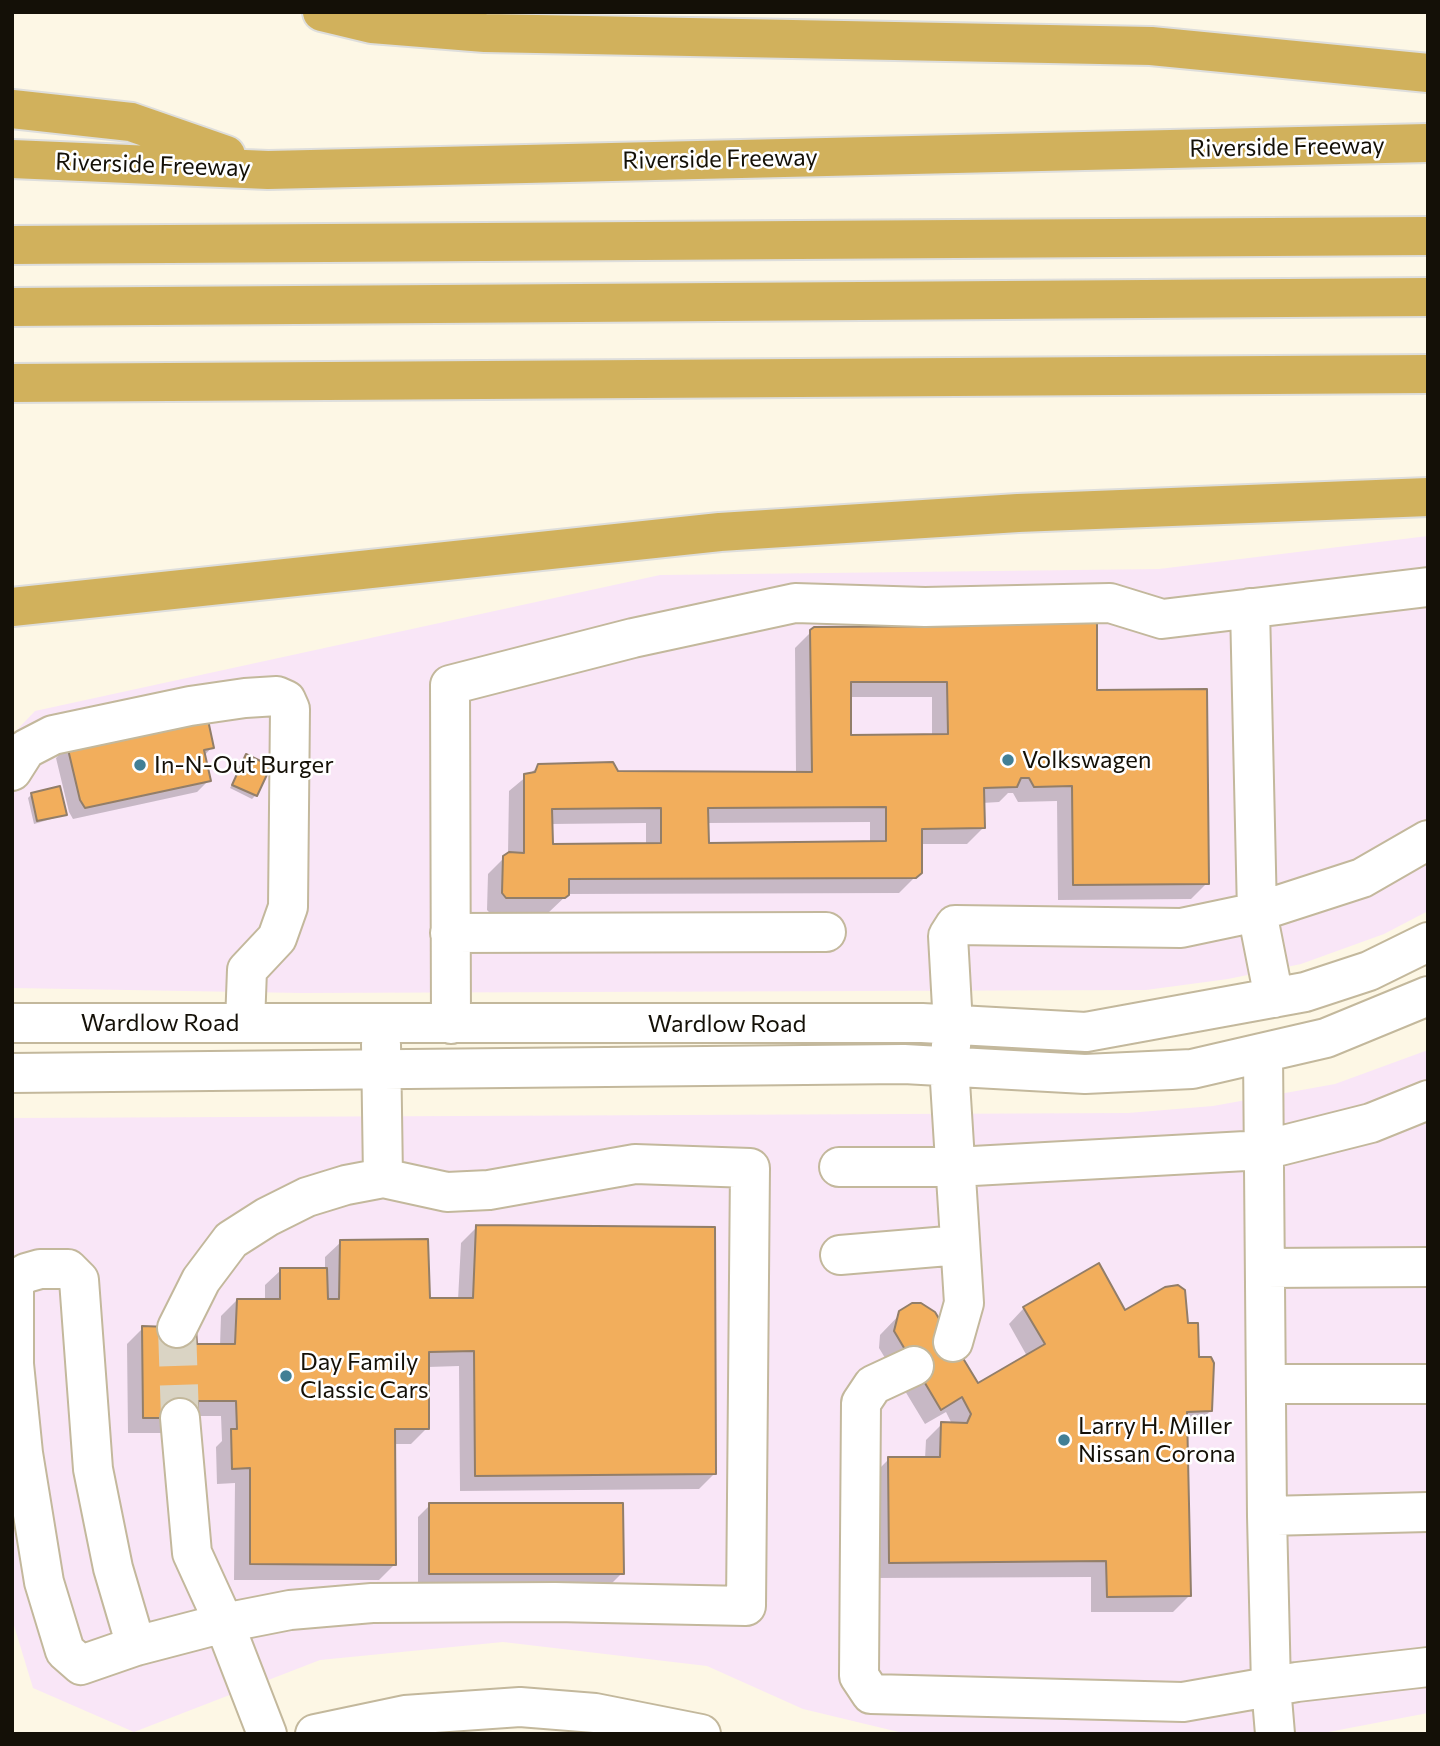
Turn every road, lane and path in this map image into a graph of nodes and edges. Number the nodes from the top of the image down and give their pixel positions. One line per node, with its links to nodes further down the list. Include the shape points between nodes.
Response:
1 (322, 12): 2 (highway, via 372,24 485,33 1150,46)
2 (1428, 73)
3 (12, 109): 6 (highway, via 131,122)
4 (1428, 144): 6 (highway, Riverside Freeway)
5 (12, 159): 6 (highway, Riverside Freeway)
6 (268, 170)
7 (1428, 236): 8 (highway)
8 (12, 245)
9 (1428, 297): 10 (highway)
10 (12, 307)
11 (1428, 374): 12 (highway)
12 (12, 383)
13 (1428, 497): 15 (highway, via 1018,513 720,532)
14 (1428, 587): 16 (street)
15 (12, 607)
16 (1250, 608): 19 (street); 21 (street, via 1162,619 1110,603 925,607 796,603 633,638 450,685)
17 (12, 771): 26 (street, via 26,749 53,735 190,706 245,698 277,696 286,700 290,709 288,907 277,938 247,970)
18 (1428, 840): 19 (street, via 1362,878)
19 (1257, 912): 24 (street); 29 (street, via 1181,928 955,925 948,936)
20 (826, 932): 21 (street)
21 (450, 933): 28 (street)
22 (1428, 942): 24 (street, Wardlow Road, via 1369,971)
23 (1428, 996): 30 (street, Wardlow Road, via 1326,1038)
24 (1274, 998): 29 (street, Wardlow Road, via 1086,1032)
25 (12, 1023): 26 (street, Wardlow Road)
26 (246, 1023): 27 (street, Wardlow Road)
27 (380, 1024): 28 (street, Wardlow Road); 32 (street)
28 (451, 1024): 29 (street, Wardlow Road)
29 (953, 1025): 31 (street)
30 (1263, 1053): 31 (street, Wardlow Road, via 1192,1069 1085,1074); 35 (street)
31 (948, 1066): 32 (street, Wardlow Road); 37 (street)
32 (381, 1069): 33 (street, Wardlow Road); 38 (street)
33 (12, 1073)
34 (1428, 1100): 35 (street, via 1371,1123)
35 (1264, 1150): 37 (street); 42 (street)
36 (839, 1167): 37 (street)
37 (955, 1167): 39 (street)
38 (383, 1178): 43 (street, via 307,1197 231,1240 201,1280); 51 (street, via 447,1192 502,1188 635,1164 750,1168 746,1606 372,1603 290,1610)
39 (960, 1245): 40 (street); 44 (street, via 964,1303)
40 (840, 1255)
41 (1428, 1267): 42 (street)
42 (1265, 1268): 46 (street)
43 (177, 1328)
44 (953, 1342)
45 (915, 1366): 54 (street, via 873,1385 862,1403 859,1676 871,1694 1183,1702)
46 (1266, 1384): 47 (street); 50 (street)
47 (1428, 1384)
48 (180, 1418): 51 (street, via 192,1553)
49 (1428, 1512): 50 (street)
50 (1267, 1516): 54 (street)
51 (223, 1623): 52 (street); 55 (street)
52 (136, 1646): 52 (street, via 113,1568 95,1480 79,1280 68,1269 26,1273 14,1281 14,1364 44,1582 65,1651 81,1665)
53 (1428, 1667): 54 (street)
54 (1271, 1686): 58 (street)
55 (267, 1734)
56 (315, 1734): 57 (street, via 405,1715 520,1707 594,1713)
57 (701, 1734)
58 (1275, 1734)

